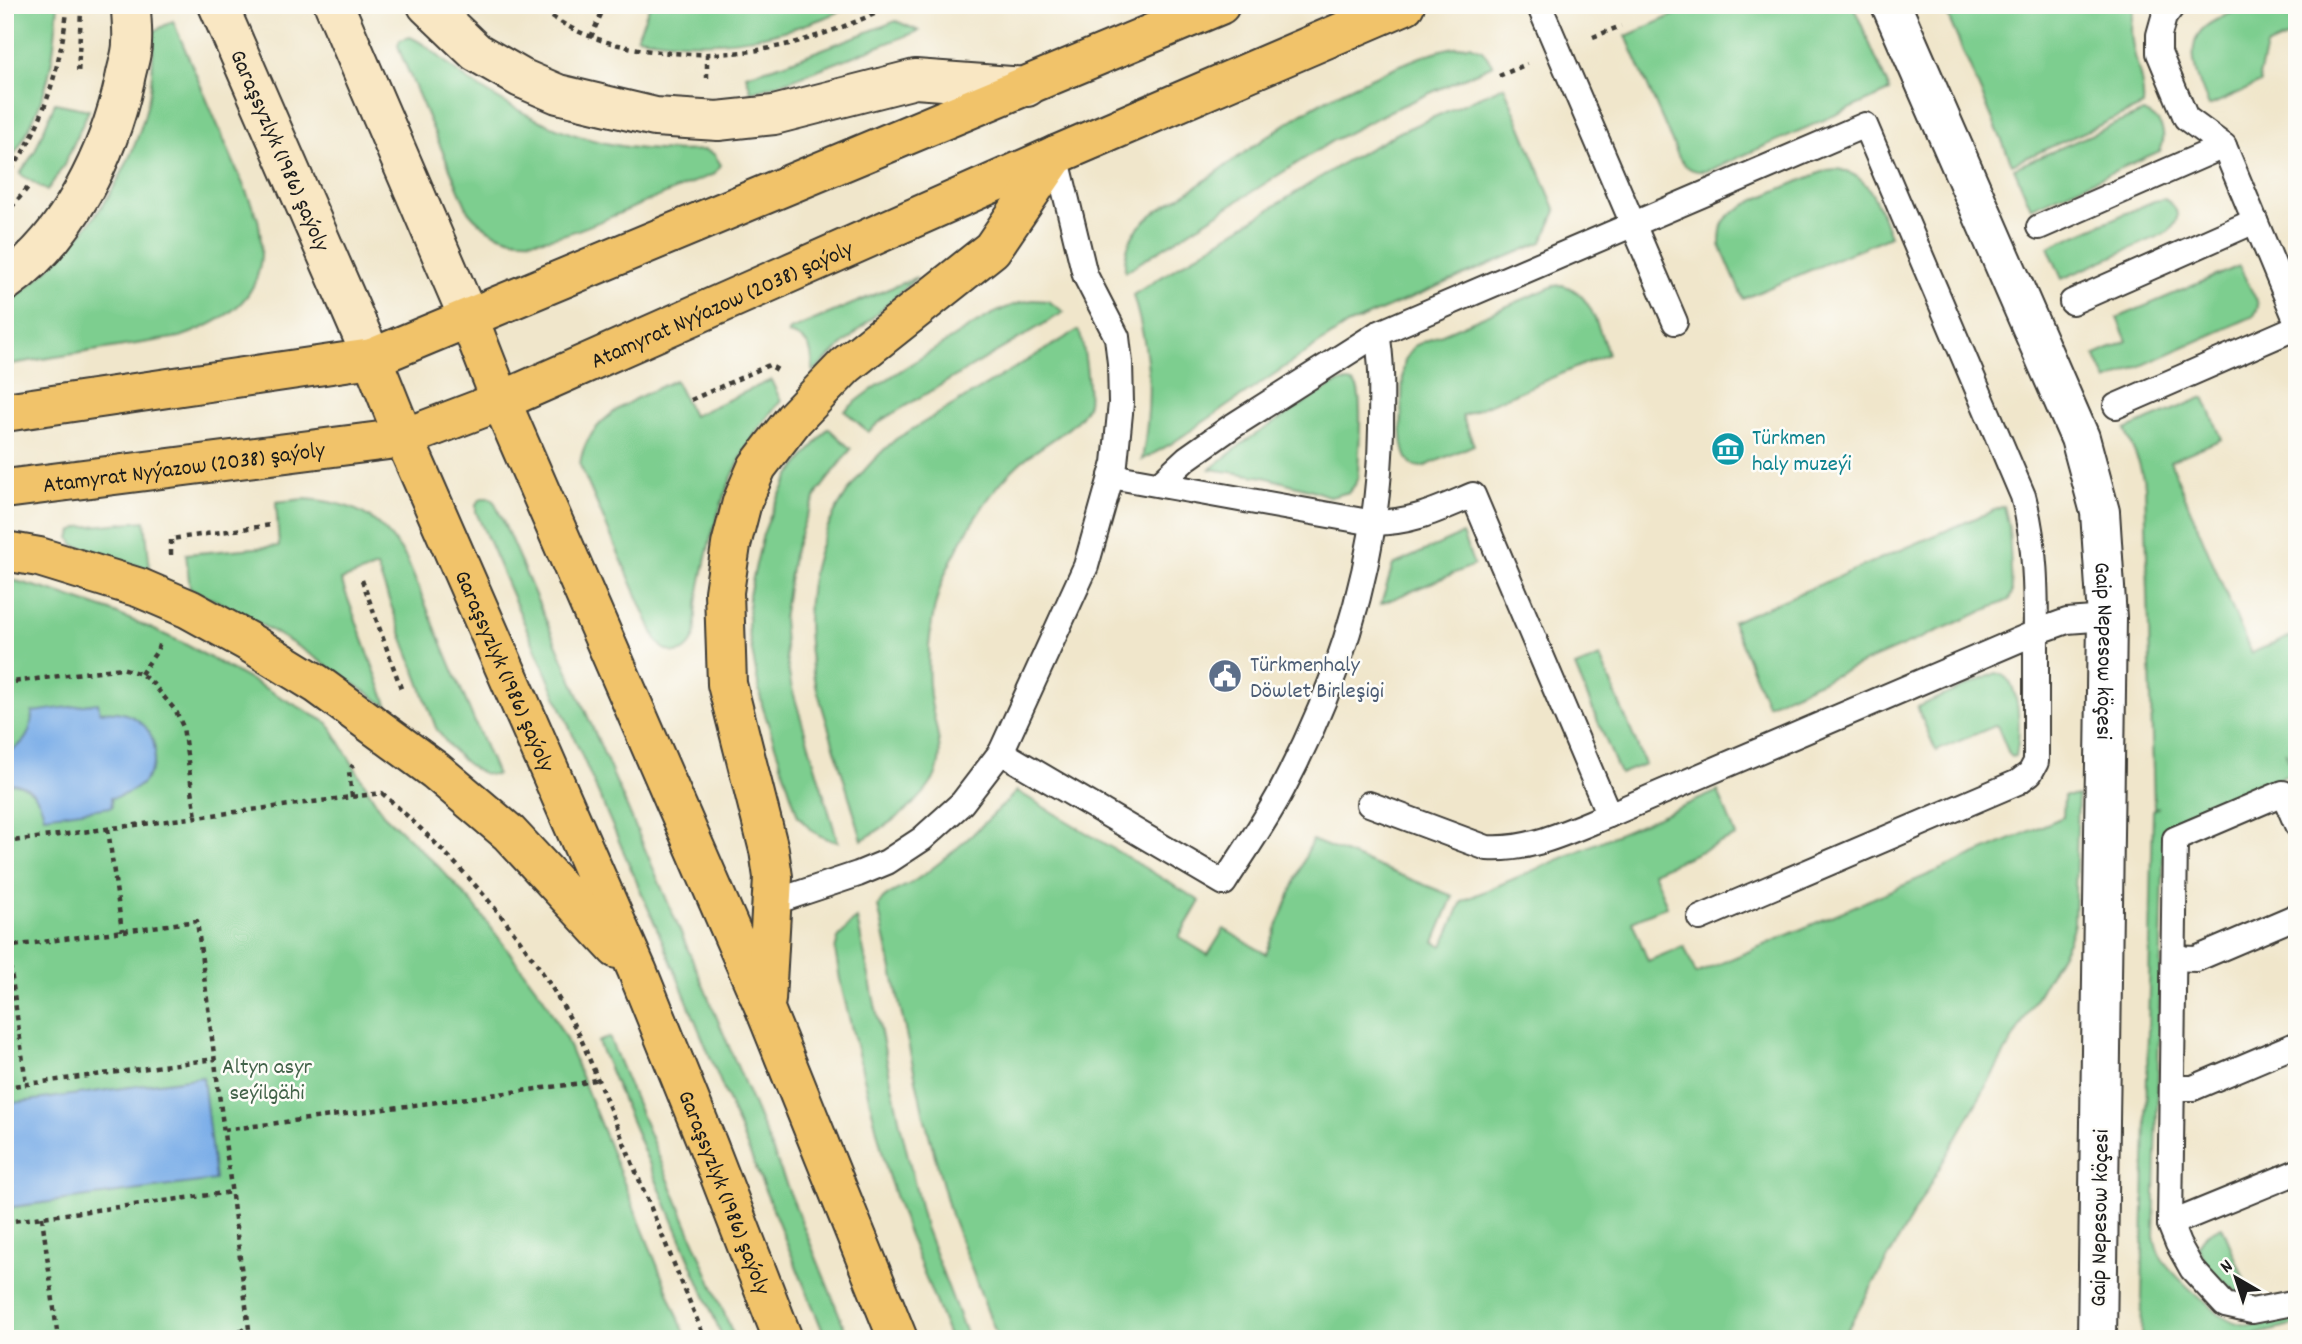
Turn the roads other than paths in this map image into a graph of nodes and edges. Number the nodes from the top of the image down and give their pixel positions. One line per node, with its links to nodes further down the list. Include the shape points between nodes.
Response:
1 (131, 5): 16 (main road, via 132,44 118,110 99,159 76,204 44,245)
2 (218, 5): 22 (main road, Garaşsyzlyk (1986) şaýoly)
3 (334, 5): 18 (main road)
4 (427, 5): 10 (main road, via 476,52 521,78 558,94 655,117 718,121 774,115 915,79)
5 (1220, 5): 10 (main road)
6 (1405, 5): 12 (main road, Atamyrat Nyýazow (2038) şaýoly)
7 (1539, 5): 14 (lane)
8 (1891, 5): 32 (street, Gaip Nepesow köçesi, via 2080,438 2100,512)
9 (2173, 5): 11 (lane, via 2164,17 2159,53 2186,118)
10 (1027, 87): 18 (main road)
11 (2224, 146): 13 (lane); 15 (lane)
12 (1056, 155): 23 (main road, Atamyrat Nyýazow (2038) şaýoly); 27 (lane, via 1085,275 1117,337 1121,403); 38 (main road, via 992,249 846,365 794,419 757,467 742,502 724,592 727,684 769,850)
13 (2255, 221): 17 (lane); 20 (lane)
14 (1633, 225): 19 (lane); 21 (lane); 33 (lane, via 1865,125 2023,496 2034,549)
15 (2039, 227)
16 (5, 282)
17 (2072, 302)
18 (469, 318): 22 (main road); 23 (main road)
19 (1675, 322)
20 (2297, 325): 24 (lane)
21 (1377, 334): 28 (lane, via 1231,427); 30 (lane, via 1382,356)
22 (372, 358): 25 (main road); 26 (main road, Garaşsyzlyk (1986) şaýoly)
23 (501, 401): 26 (main road, Atamyrat Nyýazow (2038) şaýoly); 43 (main road)
24 (2116, 405)
25 (5, 412)
26 (404, 438): 29 (main road, Atamyrat Nyýazow (2038) şaýoly); 42 (main road, Garaşsyzlyk (1986) şaýoly)
27 (1111, 476): 28 (lane); 34 (lane, via 1086,566)
28 (1159, 484): 30 (lane)
29 (5, 489)
30 (1374, 523): 34 (lane, via 1359,593 1326,695 1285,784 1224,883); 36 (lane, via 1418,518 1473,495)
31 (5, 551): 42 (main road, via 140,588 189,609 317,684 436,771 509,833)
32 (2107, 618): 33 (lane, via 2067,621); 51 (street, Gaip Nepesow köçesi)
33 (2036, 633): 36 (lane); 40 (lane, via 2036,762 2031,773)
34 (1001, 751): 38 (lane, via 962,803 922,839 887,862)
35 (1369, 804): 36 (lane, via 1497,849 1534,844)
36 (1609, 815)
37 (2297, 825): 41 (lane, via 2283,793 2175,839)
38 (771, 903): 43 (main road)
39 (2297, 916): 41 (lane, via 2196,959)
40 (1700, 918)
41 (2174, 958): 45 (lane)
42 (637, 970): 49 (main road, Garaşsyzlyk (1986) şaýoly)
43 (765, 1009): 50 (main road)
44 (2297, 1044): 45 (lane, via 2193,1088)
45 (2172, 1088): 47 (lane)
46 (2297, 1172): 47 (lane)
47 (2170, 1224): 48 (lane, via 2192,1269 2225,1305 2252,1311)
48 (2297, 1302)
49 (783, 1339)
50 (898, 1339)
51 (2096, 1339)

